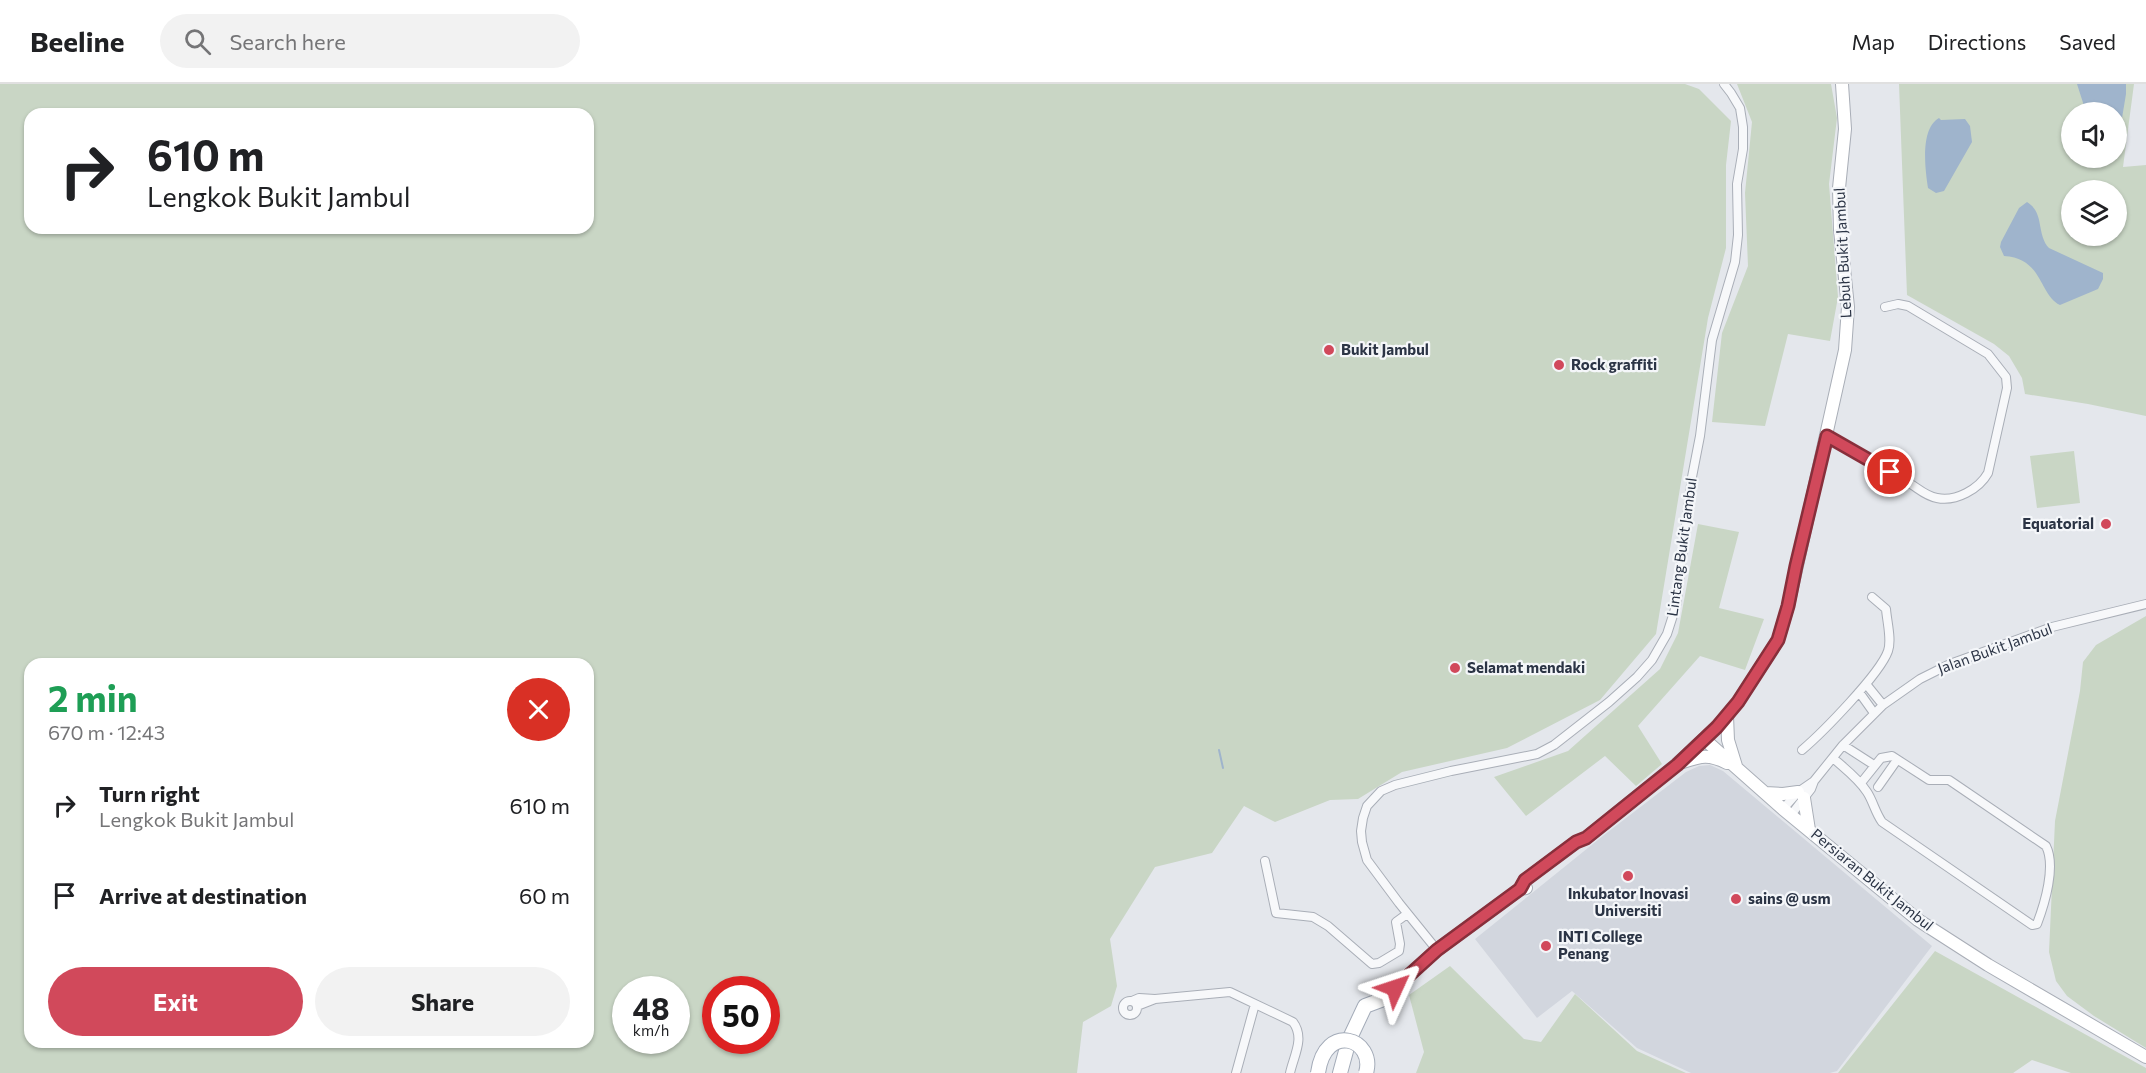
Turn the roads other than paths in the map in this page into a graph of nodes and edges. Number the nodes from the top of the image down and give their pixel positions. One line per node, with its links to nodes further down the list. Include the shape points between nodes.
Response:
1 (1724, 84): 27 (street, Lintang Bukit Jambul, via 1740,108 1743,127 1737,184 1737,244 1712,339 1676,606 1667,634 1637,677 1554,745 1537,754 1395,785 1373,797 1363,818 1362,842 1367,860)
2 (1842, 84): 4 (main road, Lebuh Bukit Jambul, via 1845,129 1839,200 1847,328)
3 (1885, 307): 4 (street, via 1908,306 1988,354 2006,377 2007,388 1988,473 1982,484 1973,489 1938,499)
4 (1827, 436): 11 (main road, Lebuh Bukit Jambul, via 1778,640)
5 (1872, 597): 7 (street, via 1886,609 1889,648)
6 (2146, 604): 9 (street, Jalan Bukit Jambul, via 2052,627 1950,664)
7 (1866, 684): 8 (street); 9 (street)
8 (1858, 692): 10 (street); 14 (street)
9 (1883, 705): 10 (street, Jalan Bukit Jambul)
10 (1874, 713): 13 (street, Jalan Bukit Jambul)
11 (1727, 716): 12 (main road, Lebuh Bukit Jambul); 19 (main road, via 1728,740)
12 (1704, 739): 17 (main road, Lebuh Bukit Jambul); 19 (main road, Persiaran Bukit Jambul)
13 (1843, 745): 15 (street, Jalan Bukit Jambul); 18 (street)
14 (1802, 750)
15 (1833, 758): 20 (street); 23 (street, Jalan Bukit Jambul)
16 (1897, 760): 18 (street, via 1892,756 1881,758); 20 (street, via 1929,780 1949,780 2046,846 2050,860 2046,902 2037,924 2032,925 1882,822); 21 (street)
17 (1677, 765): 19 (main road, via 1702,756); 28 (main road, Lebuh Bukit Jambul, via 1586,838 1580,848)
18 (1874, 765): 20 (street)
19 (1736, 767): 22 (main road, Persiaran Bukit Jambul)
20 (1861, 783)
21 (1878, 787)
22 (1765, 793): 23 (main road); 24 (main road, Persiaran Bukit Jambul)
23 (1801, 795): 24 (street, Jalan Bukit Jambul); 25 (main road)
24 (1787, 812): 25 (main road, Persiaran Bukit Jambul)
25 (1809, 830): 32 (main road, Persiaran Bukit Jambul, via 1924,923)
26 (1265, 861): 27 (street, via 1276,913 1312,917 1372,964 1399,951 1396,922)
27 (1407, 914): 28 (street, Lintang Bukit Jambul)
28 (1437, 950): 29 (main road, Lebuh Bukit Jambul)
29 (1381, 1000): 36 (main road, Lebuh Bukit Jambul, via 1365,1006 1349,1040); 37 (main road, Lebuh Bukit Jambul, via 1362,1028)
30 (1135, 1003): 31 (street, via 1138,998 1230,992)
31 (1255, 1004): 33 (street); 34 (street, via 1293,1022 1299,1030)
32 (2146, 1057)
33 (1236, 1073)
34 (1290, 1073)
35 (1318, 1073): 38 (main road, bridge, via 1327,1048 1334,1042 1345,1041 1362,1048)
36 (1341, 1073)
37 (1346, 1073)
38 (1366, 1073)

